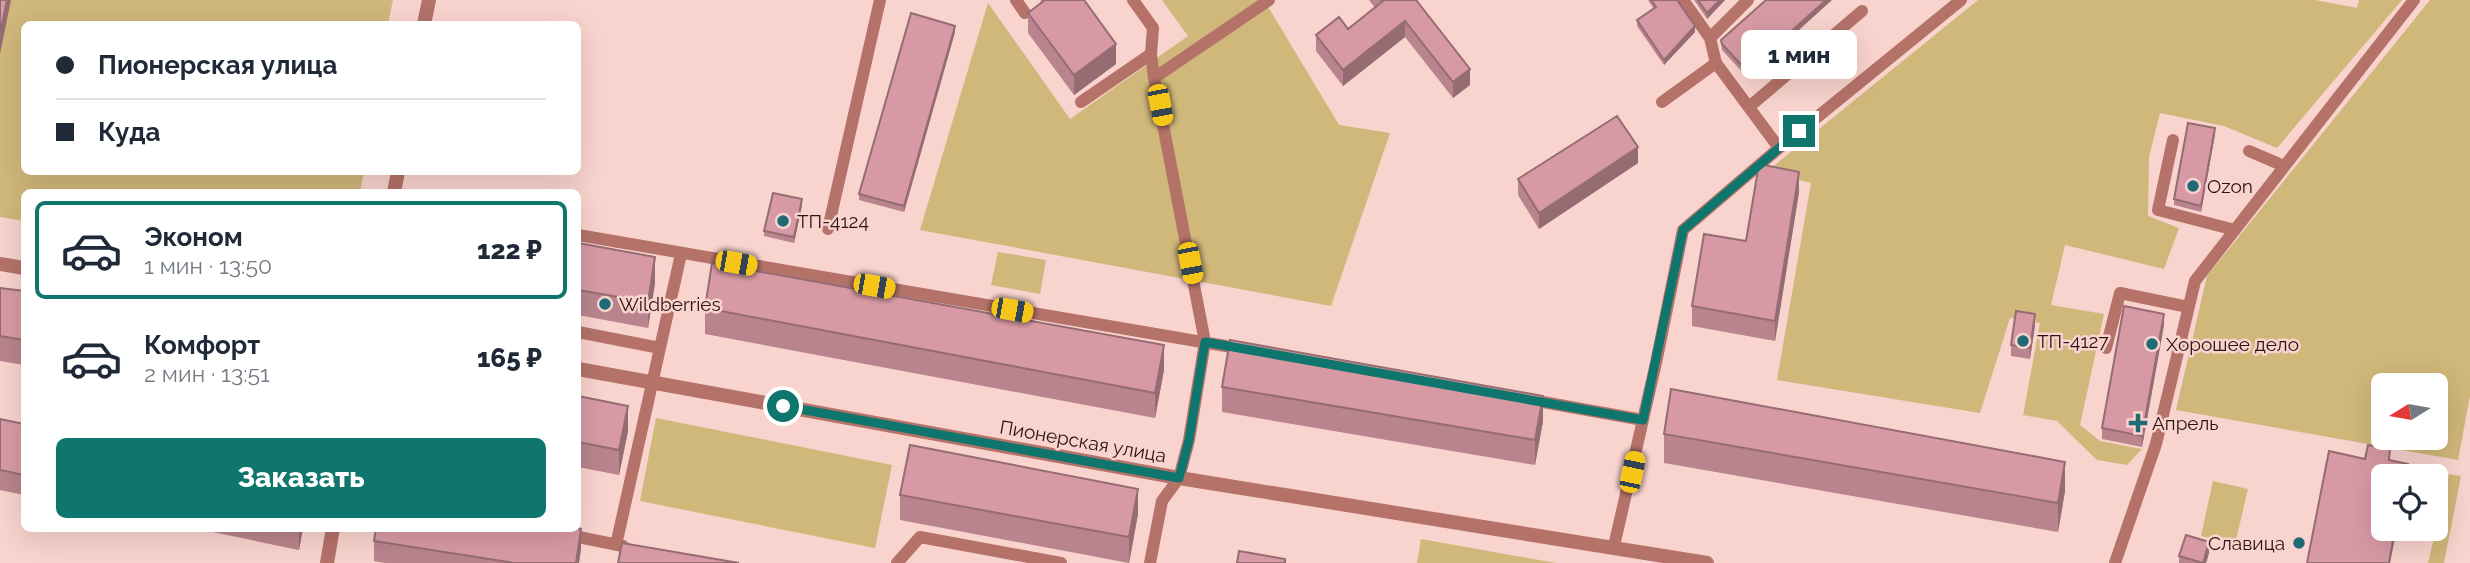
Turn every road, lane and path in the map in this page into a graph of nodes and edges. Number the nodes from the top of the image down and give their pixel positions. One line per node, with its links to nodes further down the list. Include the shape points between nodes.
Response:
1 (429, 0): 12 (street)
2 (880, 0): 24 (lane)
3 (1016, 0): 11 (lane)
4 (1133, 0): 14 (lane, via 1153,28)
5 (1269, 0): 16 (lane)
6 (1683, 0): 13 (lane)
7 (1748, 0): 13 (lane)
8 (1961, 0): 21 (lane)
9 (2414, 0): 23 (lane)
10 (1862, 11): 19 (lane)
11 (1025, 13)
12 (425, 21)
13 (1710, 38): 15 (lane)
14 (1151, 54): 16 (lane); 17 (lane)
15 (1716, 63): 18 (lane); 19 (lane)
16 (1154, 78): 32 (lane)
17 (1081, 102)
18 (1662, 102)
19 (1749, 107): 21 (lane)
20 (2174, 140): 25 (lane, via 2158,210)
21 (1779, 148): 39 (lane, via 1683,230)
22 (2249, 151): 23 (lane)
23 (2284, 166): 25 (lane)
24 (828, 229)
25 (2235, 230): 30 (lane, via 2195,281)
26 (581, 236): 27 (lane)
27 (681, 254): 32 (lane); 33 (lane)
28 (0, 264): 29 (street)
29 (21, 268)
30 (2188, 307): 34 (lane, via 2120,293); 51 (lane, via 2156,444)
31 (581, 333): 33 (lane)
32 (1205, 342): 35 (lane); 40 (lane)
33 (660, 348): 37 (lane)
34 (2106, 348)
35 (1260, 352)
36 (581, 370): 37 (street, Пионерская улица)
37 (651, 382): 40 (street, Пионерская улица); 43 (lane)
38 (1506, 396): 39 (lane)
39 (1643, 420): 45 (lane)
40 (1179, 478): 45 (street, Пионерская улица); 49 (lane, via 1162,501)
41 (332, 532): 46 (street)
42 (554, 532): 43 (lane)
43 (616, 544): 44 (lane)
44 (630, 547)
45 (1614, 547): 50 (street, Пионерская улица)
46 (327, 563)
47 (897, 563): 48 (lane, via 920,537)
48 (1061, 563)
49 (1150, 563)
50 (1707, 563)
51 (2115, 563)

